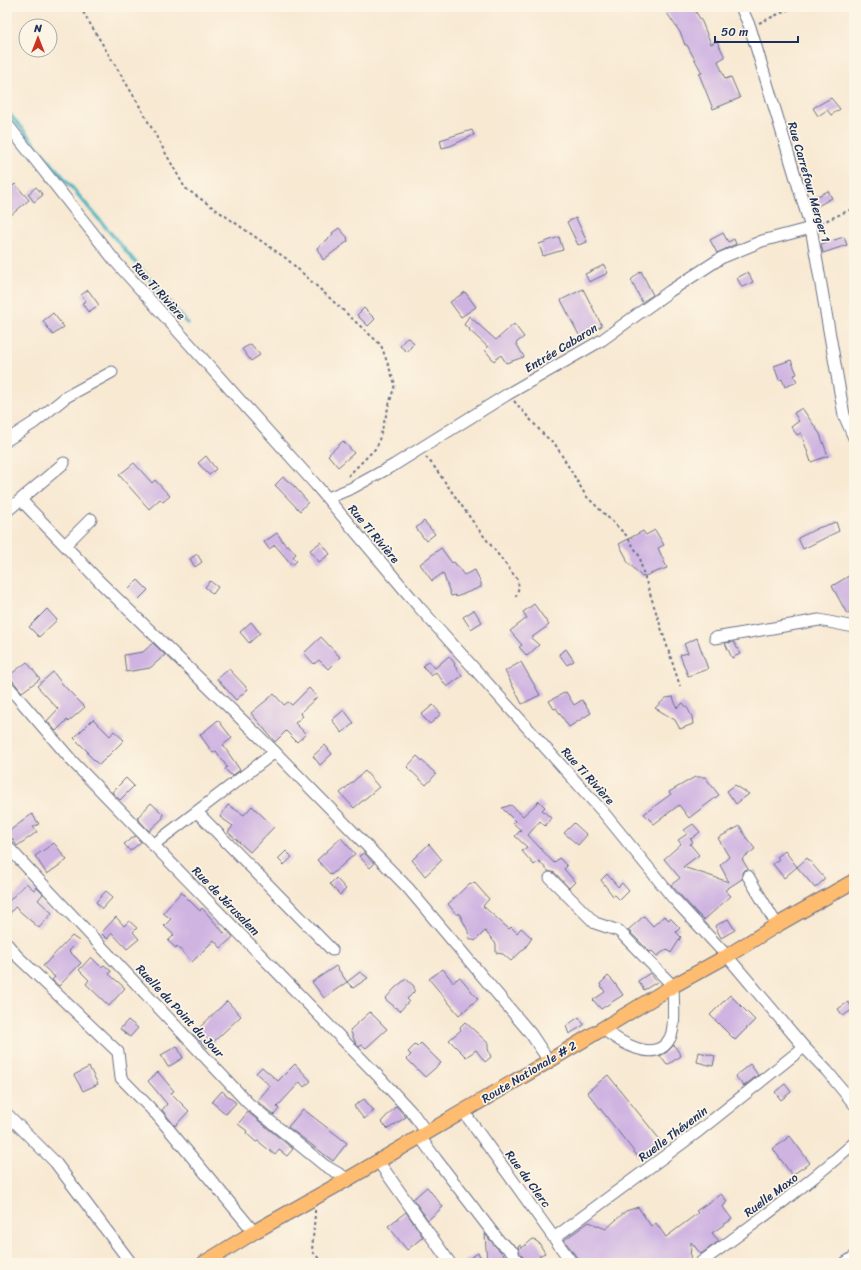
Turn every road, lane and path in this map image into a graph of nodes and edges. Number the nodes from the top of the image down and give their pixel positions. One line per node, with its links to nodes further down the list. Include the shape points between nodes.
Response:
1 (80, 7): 14 (path, via 186,188 287,259 381,345 395,384 377,447)
2 (741, 7): 4 (street, Rue Carrefour Merger 1)
3 (794, 7): 4 (path)
4 (750, 27): 7 (street, Rue Carrefour Merger 1)
5 (7, 124): 15 (street, Rue Ti Rivière, via 115,261)
6 (854, 208): 7 (path)
7 (811, 228): 9 (street, Entrée Cabaron, via 762,241 721,258 602,340); 10 (street, Rue Carrefour Merger 1, via 844,415)
8 (112, 372): 11 (street, via 66,397)
9 (508, 394): 12 (street, Entrée Cabaron); 24 (path, via 555,444 586,496 626,535 640,557)
10 (854, 438)
11 (7, 440)
12 (420, 449): 15 (street, Entrée Cabaron, via 352,488); 20 (path, via 517,579 519,587)
13 (64, 463): 16 (street)
14 (344, 481)
15 (328, 498): 35 (street, Rue Ti Rivière, via 419,607 603,812 672,898)
16 (21, 500): 17 (street); 19 (street)
17 (7, 511)
18 (91, 519): 19 (street)
19 (65, 545): 25 (street)
20 (515, 598)
21 (854, 627): 22 (street, via 819,620)
22 (715, 638)
23 (7, 685): 27 (street, Rue de Jérusalem, via 73,762)
24 (680, 686)
25 (276, 752): 26 (street); 39 (street, via 408,888 531,1034)
26 (196, 812): 27 (street); 34 (street)
27 (153, 845): 43 (street, Rue de Jérusalem, via 379,1077 414,1115)
28 (7, 846): 46 (street, Ruelle du Point du Jour, via 248,1103 324,1165)
29 (748, 876): 32 (street)
30 (550, 878): 36 (street, via 595,923 619,932)
31 (854, 881): 32 (main road, Route Nationale # 2)
32 (777, 925): 35 (main road, Route Nationale # 2)
33 (7, 944): 48 (street, via 118,1052 121,1078 157,1115)
34 (332, 950)
35 (727, 956): 36 (main road, Route Nationale # 2); 38 (street, Rue Ti Rivière)
36 (672, 986): 37 (main road, Route Nationale # 2); 37 (street, via 673,1024 670,1038 663,1046 652,1051 635,1048 614,1038)
37 (602, 1028): 39 (main road, Route Nationale # 2)
38 (804, 1047): 40 (street, Rue Ti Rivière); 49 (street, Ruelle Thévenin, via 700,1130)
39 (549, 1061): 41 (main road, Route Nationale # 2)
40 (854, 1104)
41 (463, 1111): 43 (main road, Route Nationale # 2); 49 (street, Rue du Clerc)
42 (7, 1114): 51 (street, via 55,1162)
43 (424, 1135): 45 (main road, Route Nationale # 2); 55 (street, Rue de Jérusalem, via 436,1159 500,1242 513,1252)
44 (854, 1143): 57 (street, Ruelle Maxo, via 824,1171 772,1212)
45 (378, 1162): 46 (main road, Route Nationale # 2); 54 (street)
46 (348, 1179): 47 (main road, Route Nationale # 2)
47 (312, 1200): 48 (main road, Route Nationale # 2); 53 (path, via 316,1214 312,1251)
48 (254, 1232): 52 (main road, Route Nationale # 2)
49 (554, 1238): 56 (street, Rue du Clerc)
50 (854, 1257): 58 (street)
51 (131, 1263)
52 (204, 1263)
53 (323, 1263)
54 (450, 1263)
55 (520, 1263)
56 (572, 1263)
57 (700, 1263)
58 (845, 1263)

